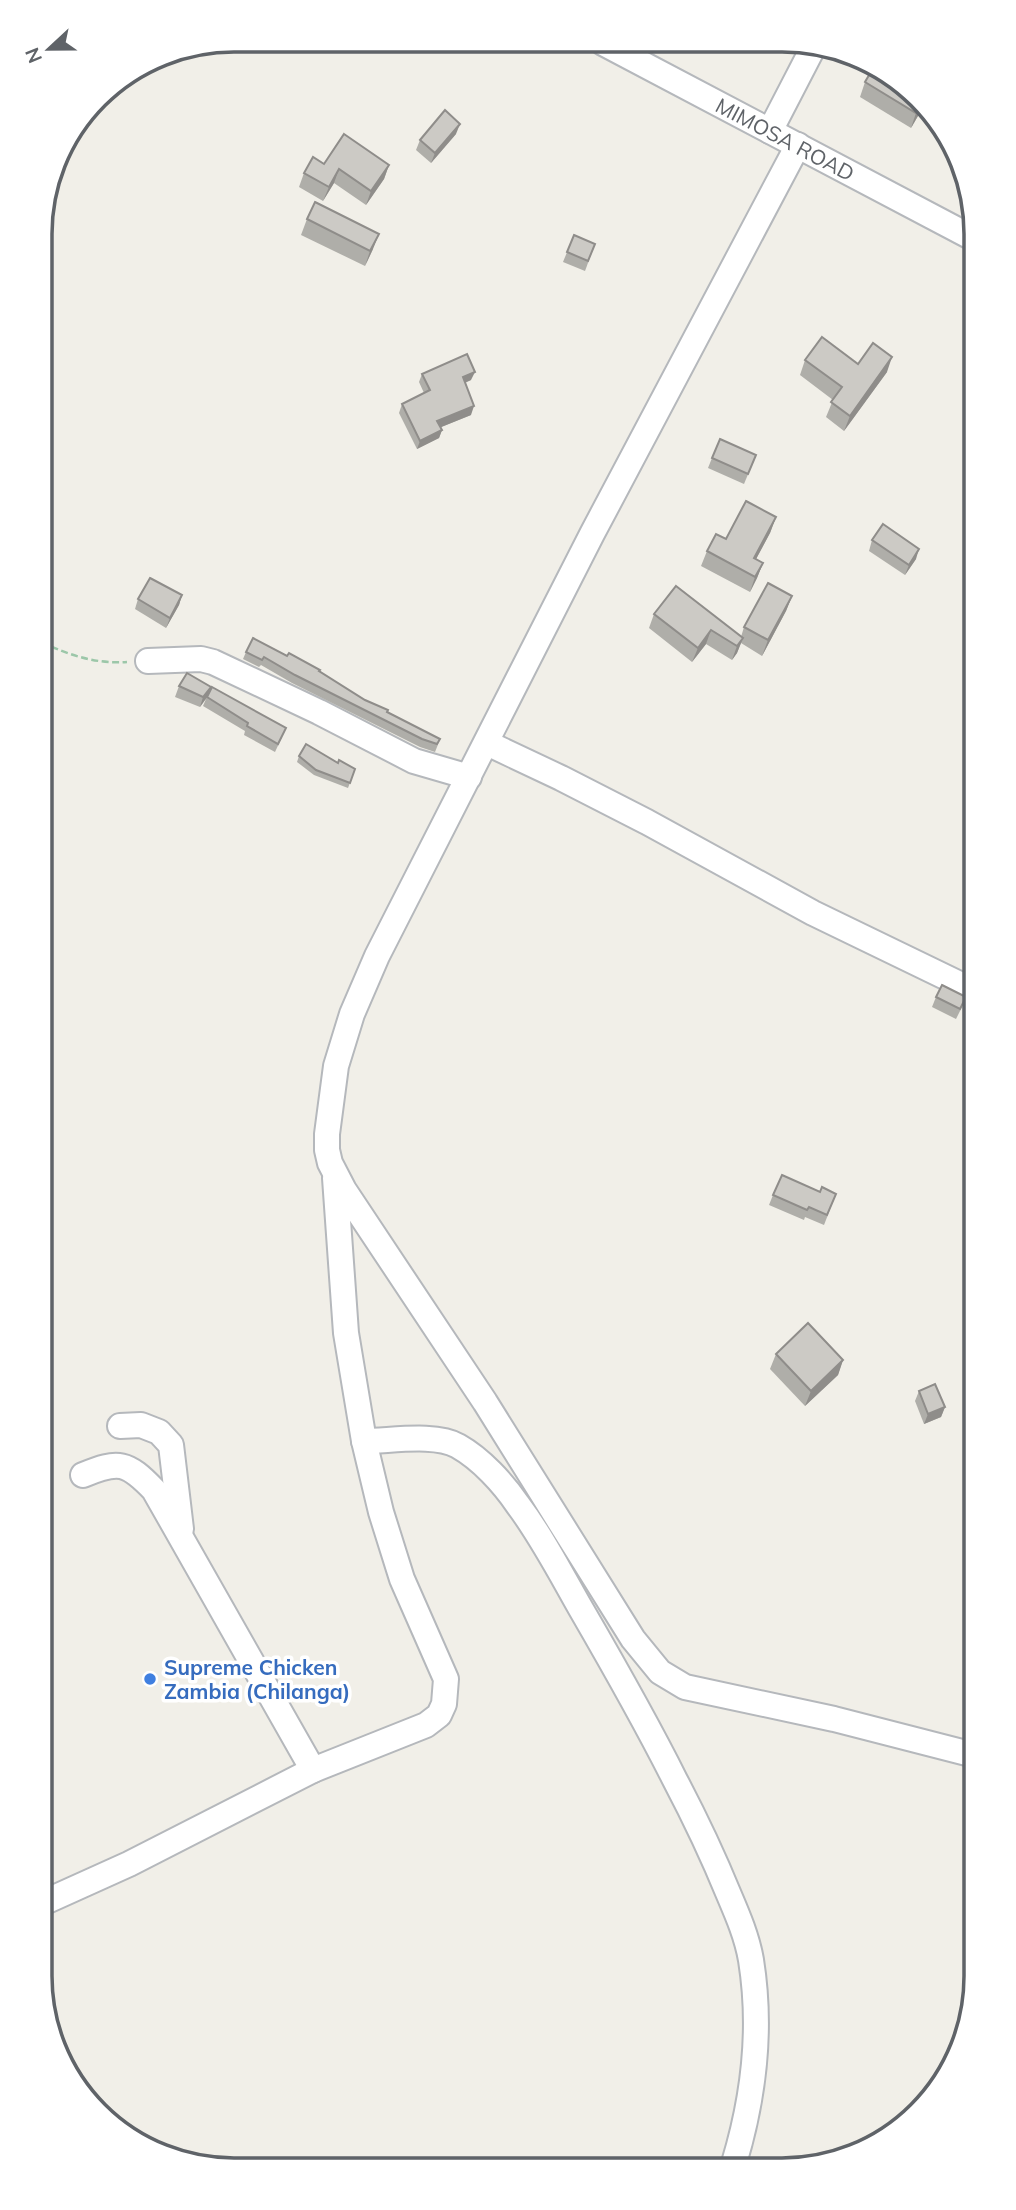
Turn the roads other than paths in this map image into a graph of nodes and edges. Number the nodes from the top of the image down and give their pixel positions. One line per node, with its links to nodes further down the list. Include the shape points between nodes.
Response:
1 (621, 52): 3 (street, MIMOSA ROAD)
2 (809, 55): 3 (street)
3 (770, 131): 4 (street, MIMOSA ROAD)
4 (798, 145): 5 (street, MIMOSA ROAD); 7 (street)
5 (964, 233)
6 (148, 661): 8 (street, via 213,662 405,757)
7 (487, 743): 8 (street); 9 (street)
8 (469, 777): 10 (street, via 352,1014 336,1066 327,1134)
9 (964, 986)
10 (335, 1173): 12 (street, via 346,1333); 15 (street, via 633,1639 660,1672 685,1687)
11 (120, 1426): 14 (street, via 141,1425 159,1432 171,1445)
12 (364, 1441): 16 (street, via 402,1579 446,1679 444,1704 439,1716 426,1725); 18 (street, via 443,1440 494,1476 518,1505 569,1587 642,1714 709,1845 743,1927 751,1959 756,2040 752,2088)
13 (83, 1475): 14 (street, via 106,1465 137,1472 154,1490)
14 (183, 1539): 16 (street)
15 (963, 1752)
16 (313, 1770): 17 (street)
17 (52, 1899)
18 (735, 2158)

